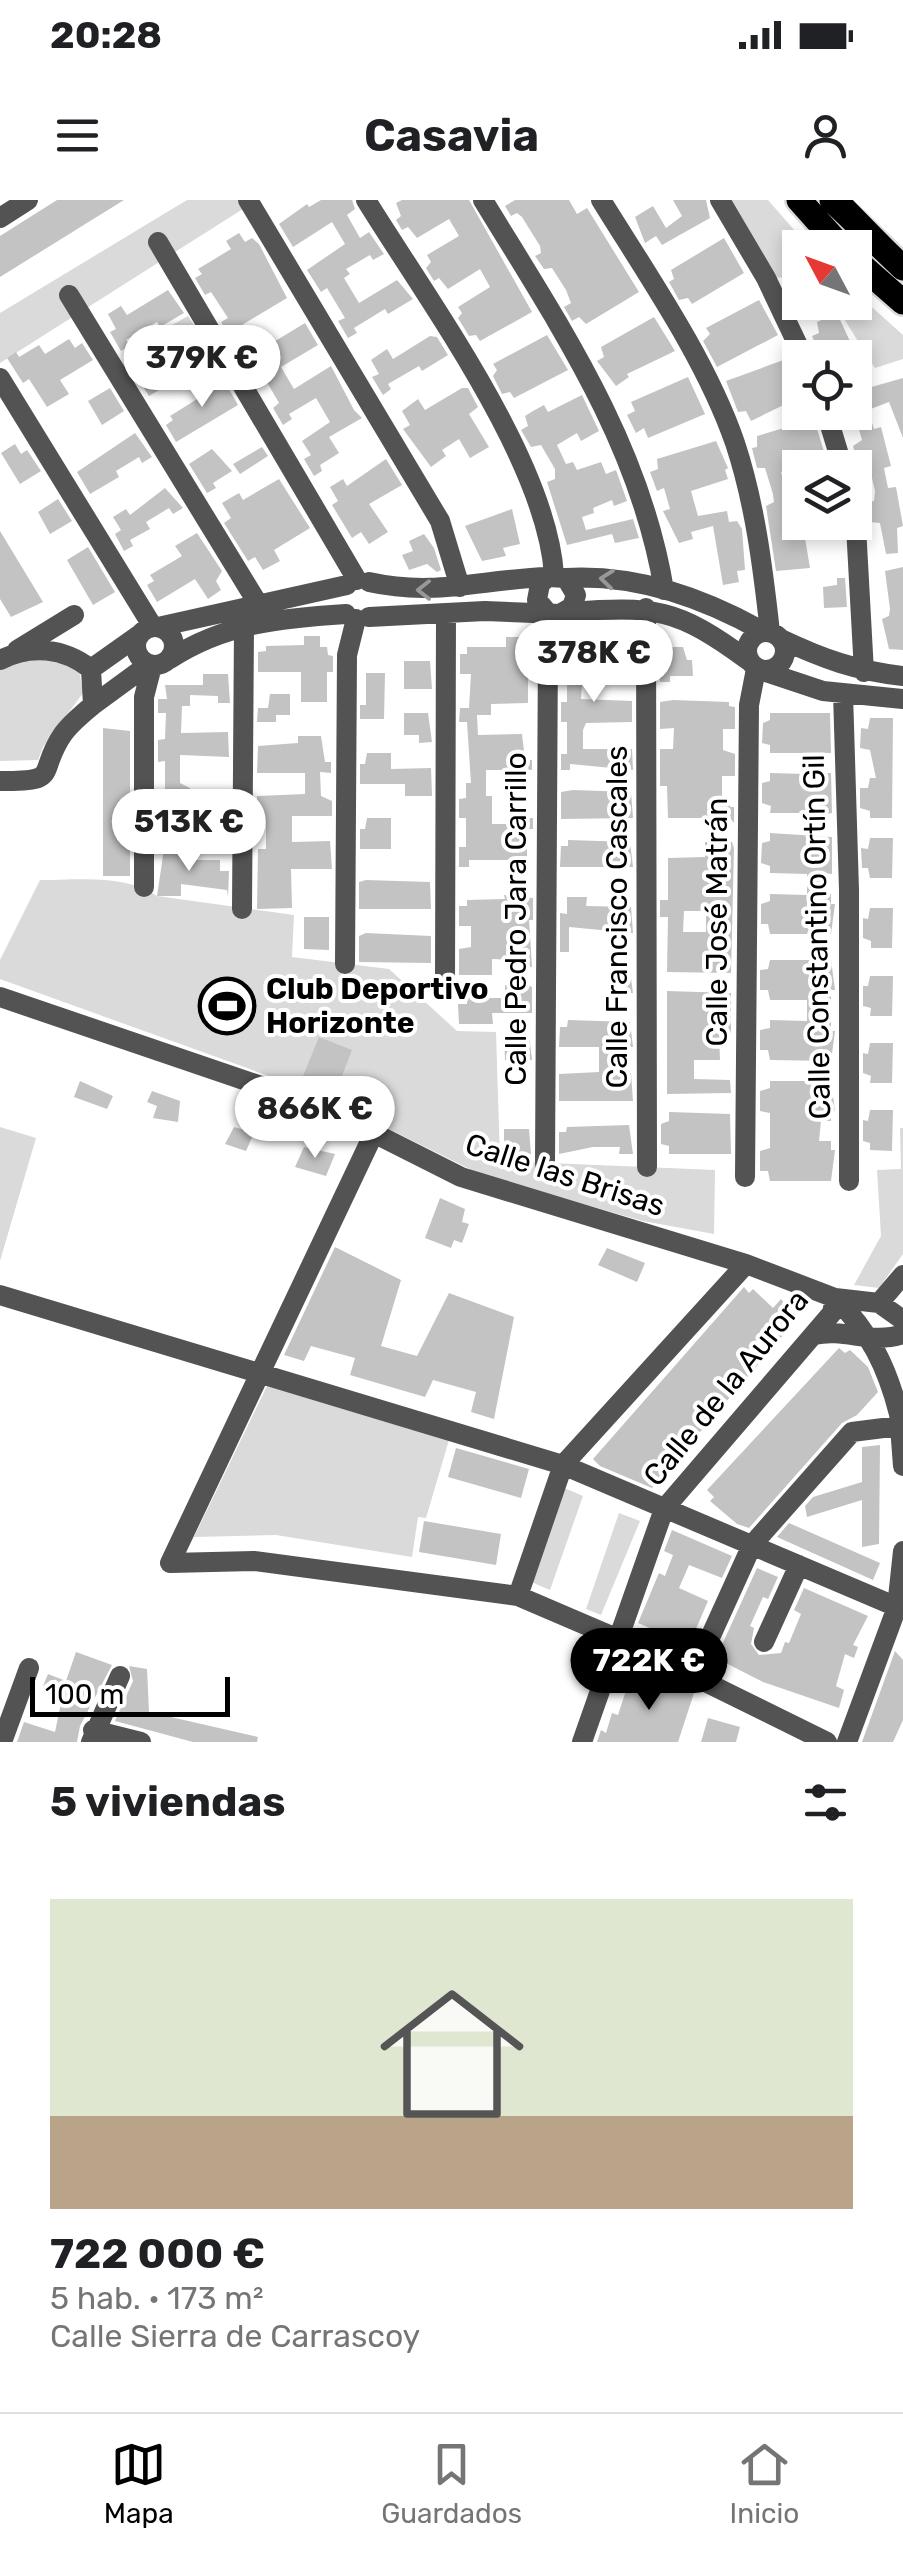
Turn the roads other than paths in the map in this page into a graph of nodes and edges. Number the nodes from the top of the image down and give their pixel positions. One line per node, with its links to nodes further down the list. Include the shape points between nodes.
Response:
1 (28, 200): 9 (street)
2 (248, 200): 21 (street, via 440,521)
3 (366, 200): 19 (street, via 532,481)
4 (482, 200): 22 (street, via 622,438 652,523)
5 (602, 200): 30 (street, via 676,322 734,442)
6 (720, 200): 16 (street)
7 (799, 200): 10 (main road)
8 (832, 200): 12 (main road)
9 (0, 218)
10 (826, 230)
11 (158, 242): 20 (street)
12 (903, 268)
13 (872, 275): 15 (main road)
14 (69, 295): 23 (street)
15 (903, 302)
16 (795, 340)
17 (0, 378): 29 (street)
18 (857, 540): 36 (street)
19 (556, 577): 21 (street); 22 (street, one-way to 19); 26 (street, via 537,594); 26 (street, via 576,594)
20 (357, 582): 21 (street, one-way to 20, via 398,590); 23 (street); 27 (street, via 340,600); 27 (street, via 379,600)
21 (460, 587)
22 (664, 590): 30 (street)
23 (260, 608): 29 (street)
24 (646, 608): 26 (street); 34 (street, via 708,632); 49 (street, Calle Francisco Cascales)
25 (446, 613): 26 (street); 27 (street); 45 (street)
26 (556, 613): 48 (street, Calle Pedro Jara Carrillo, via 548,645)
27 (357, 617): 28 (street, via 281,616); 44 (street, via 347,655)
28 (244, 626): 33 (street); 43 (street)
29 (150, 630): 33 (street, via 136,651); 33 (street, via 173,639); 35 (street)
30 (772, 634): 34 (street, via 750,640); 34 (street, via 785,658 776,668); 36 (street, via 820,660)
31 (62, 651): 32 (street); 32 (street, via 67,620); 35 (street)
32 (8, 656)
33 (157, 663): 40 (street); 42 (street, via 144,697)
34 (756, 667): 38 (street, via 780,680); 50 (street, Calle José Matrán, via 749,705)
35 (92, 669): 40 (street)
36 (864, 672): 37 (street)
37 (903, 676)
38 (843, 693): 39 (street); 51 (street, Calle Constantino Ortín Gil)
39 (903, 698)
40 (93, 705): 41 (street, via 63,734 46,775)
41 (0, 780)
42 (144, 887)
43 (242, 909)
44 (345, 964)
45 (446, 986)
46 (0, 997): 47 (street, Calle las Brisas, via 320,1106)
47 (374, 1133): 52 (street, Calle las Brisas, via 461,1176); 61 (street)
48 (545, 1164)
49 (647, 1167)
50 (745, 1177)
51 (849, 1181)
52 (746, 1264): 55 (street, Calle las Brisas); 64 (street)
53 (903, 1275): 56 (street)
54 (0, 1294): 61 (street)
55 (835, 1298): 56 (street, Calle las Brisas); 59 (street, Calle de la Aurora); 60 (street)
56 (878, 1304): 57 (street)
57 (903, 1320)
58 (903, 1334): 60 (street)
59 (814, 1336): 60 (street, via 846,1331); 66 (street, Calle de la Aurora)
60 (870, 1340): 63 (street, via 888,1370)
61 (258, 1372): 64 (street); 70 (street, via 170,1563 254,1561)
62 (903, 1382): 63 (street)
63 (900, 1423): 65 (street); 67 (street, via 852,1432)
64 (563, 1465): 66 (street); 70 (street)
65 (903, 1466)
66 (664, 1509): 67 (street); 72 (street, Calle de la Aurora)
67 (752, 1545): 69 (street); 76 (street)
68 (903, 1551): 71 (street)
69 (799, 1565): 71 (street); 73 (street)
70 (518, 1596): 72 (street)
71 (897, 1624): 82 (street)
72 (616, 1638): 76 (street); 80 (street, Calle de la Aurora)
73 (764, 1642)
74 (29, 1668): 78 (street)
75 (120, 1676): 77 (street)
76 (693, 1676): 81 (street)
77 (92, 1736): 79 (street)
78 (2, 1742)
79 (142, 1742)
80 (582, 1742)
81 (828, 1742)
82 (847, 1742)

